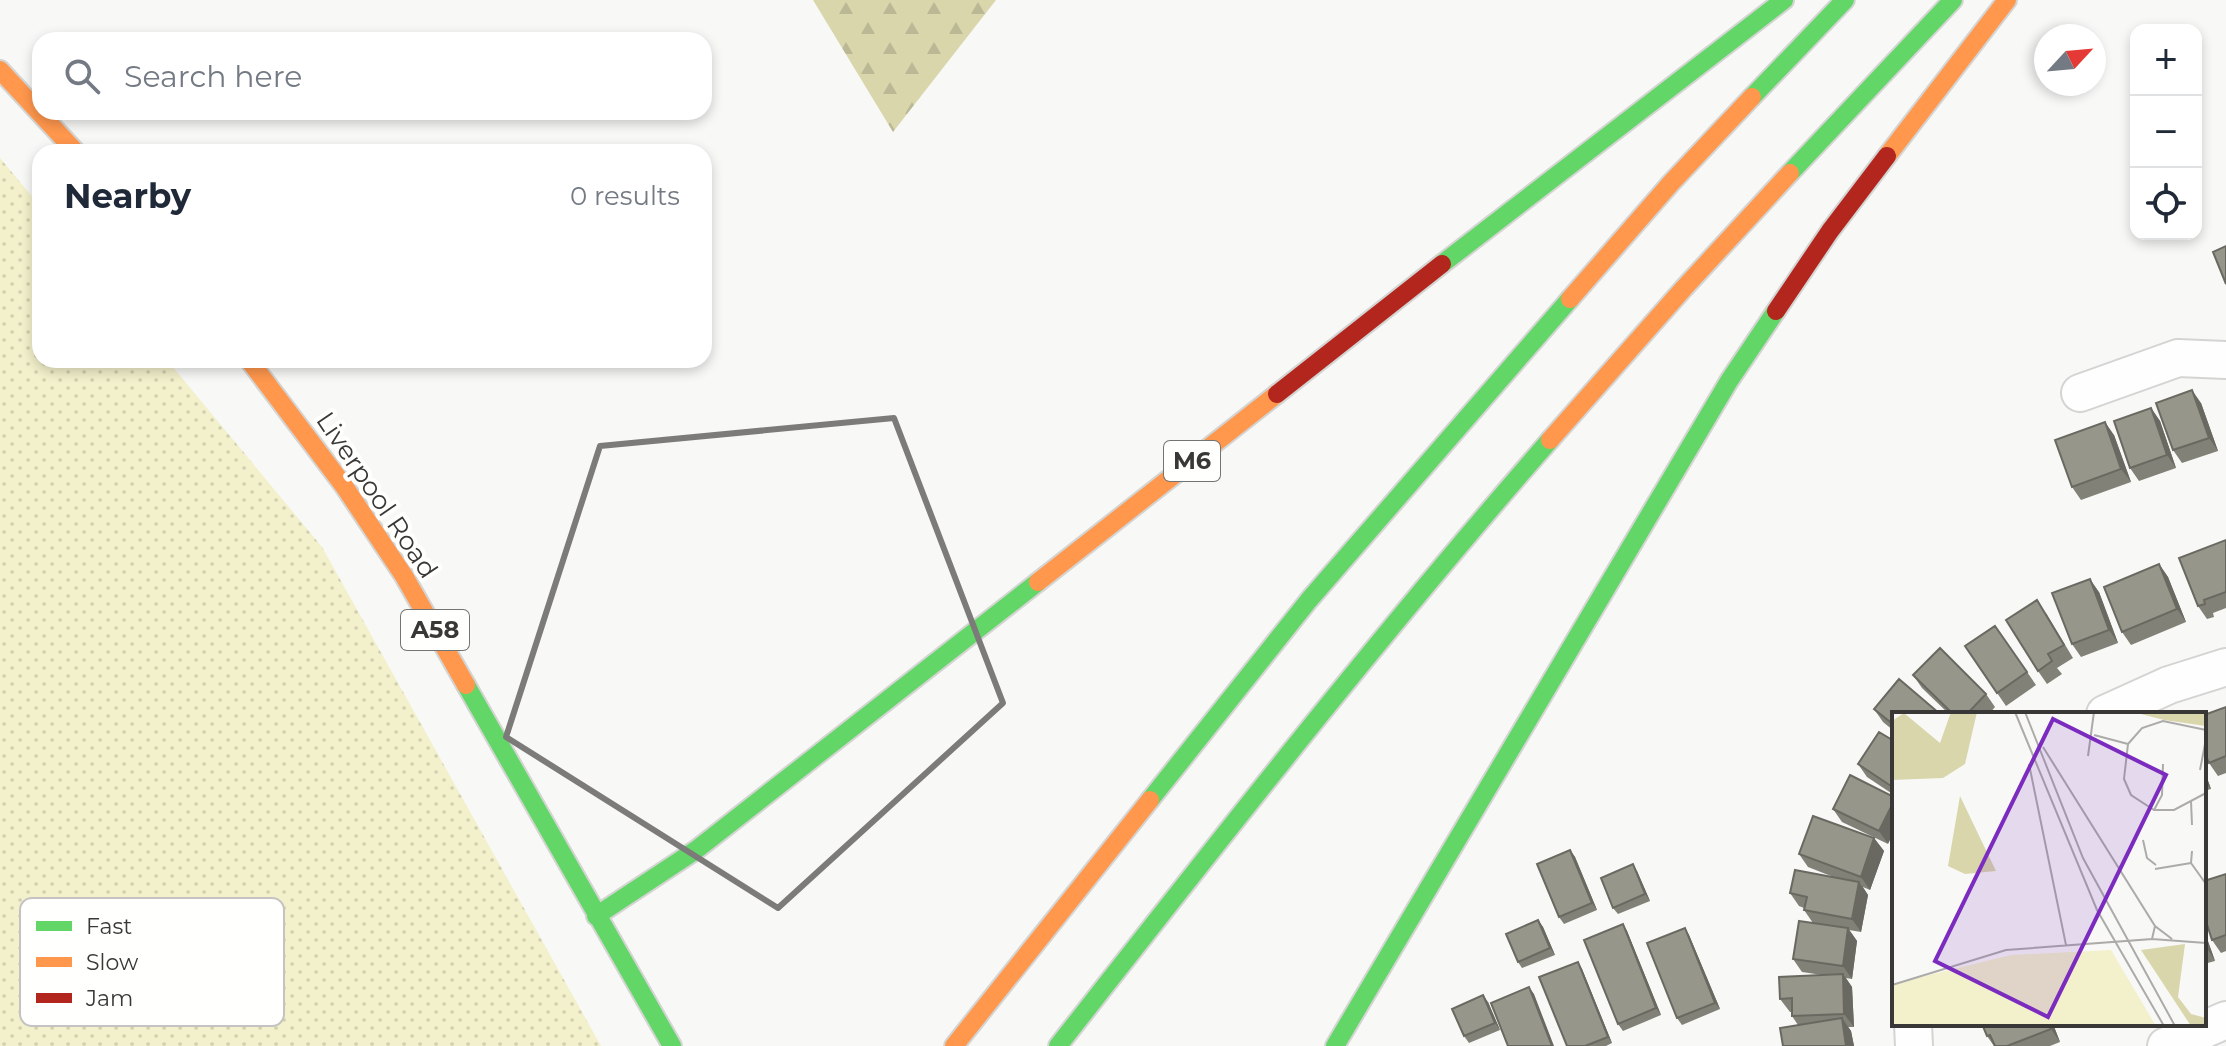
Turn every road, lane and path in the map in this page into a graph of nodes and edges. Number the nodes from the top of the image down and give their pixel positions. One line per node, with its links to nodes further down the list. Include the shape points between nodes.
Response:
1 (1784, 0): 14 (highway, M6, via 696,850)
2 (1845, 0): 18 (highway, via 1671,183 1309,600)
3 (1953, 0): 19 (highway, via 1684,288 1462,541)
4 (2007, 0): 20 (highway, via 1830,231 1729,381)
5 (0, 70): 6 (highway)
6 (32, 105)
7 (46, 120): 8 (highway)
8 (69, 144)
9 (2226, 360): 11 (street, via 2178,358)
10 (255, 368): 14 (highway, Liverpool Road / A58, via 404,576)
11 (2080, 393)
12 (2226, 667): 13 (street)
13 (2109, 712)
14 (596, 916): 17 (highway, A58)
15 (2226, 1020): 22 (street)
16 (1913, 1026): 21 (street)
17 (672, 1046)
18 (954, 1046)
19 (1058, 1046)
20 (1335, 1046)
21 (1914, 1046)
22 (2166, 1046)

